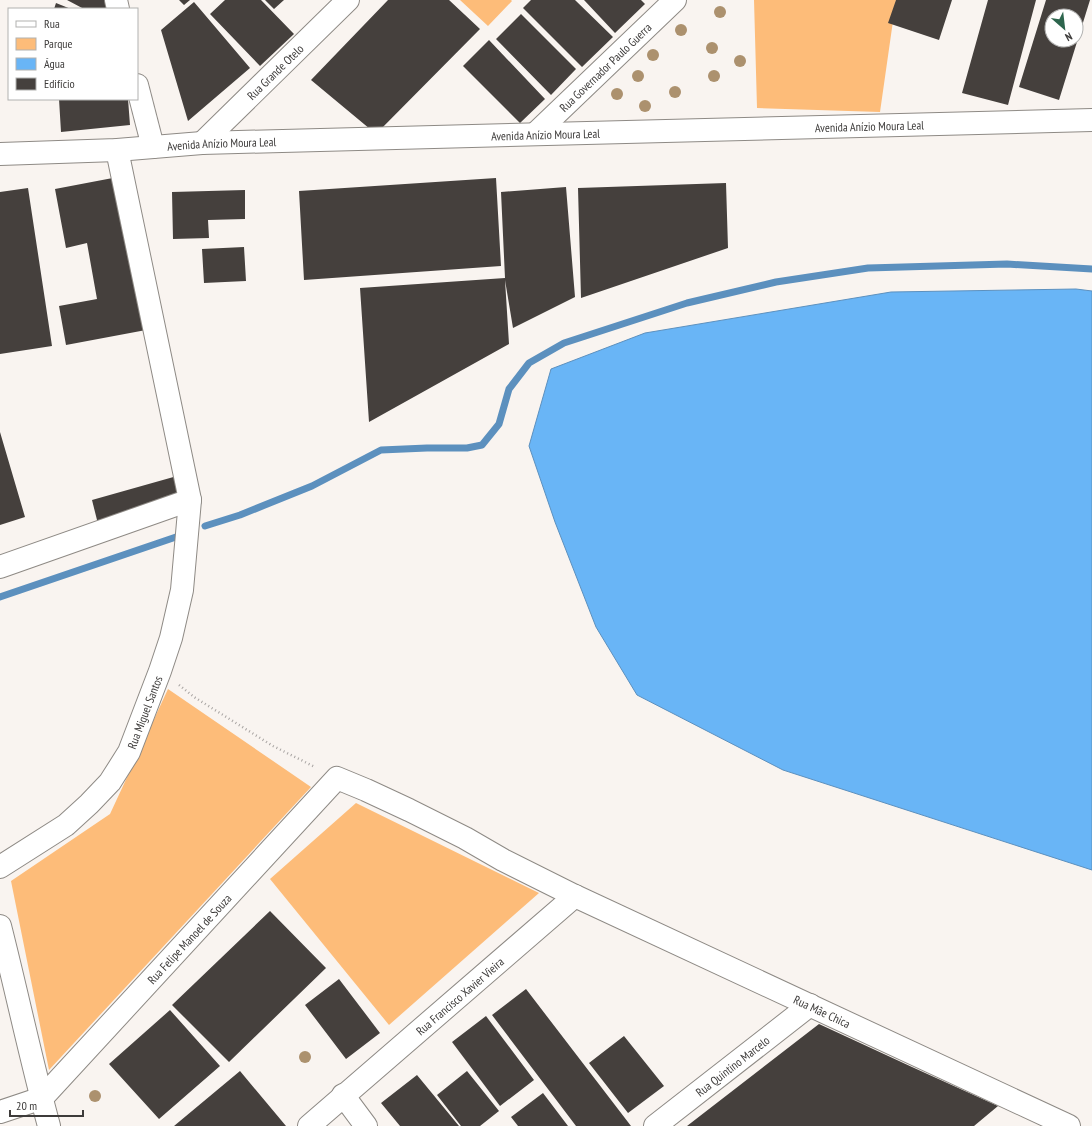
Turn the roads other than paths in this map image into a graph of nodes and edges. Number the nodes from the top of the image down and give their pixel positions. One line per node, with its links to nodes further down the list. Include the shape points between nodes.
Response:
1 (348, 0): 6 (street, Rua Grande Otelo)
2 (674, 0): 5 (street, Rua Governador Paulo Guerra)
3 (138, 89): 7 (street)
4 (1092, 120): 5 (street, Avenida Anízio Moura Leal)
5 (535, 134): 6 (street, Avenida Anízio Moura Leal)
6 (202, 143): 7 (street, Avenida Anízio Moura Leal)
7 (153, 147): 8 (street, Avenida Anízio Moura Leal)
8 (117, 150): 9 (street, Avenida Anízio Moura Leal); 10 (street, Rua Miguel Santos)
9 (0, 154)
10 (190, 500): 11 (street); 13 (street, Rua Miguel Santos, via 182,590 172,638 130,752 110,782 66,825)
11 (0, 567)
12 (336, 778): 14 (street, Rua Mãe Chica, via 409,810); 18 (street, Rua Felipe Manoel de Souza)
13 (0, 867)
14 (575, 896): 16 (street, Rua Mãe Chica); 17 (street, Rua Francisco Xavier Vieira)
15 (0, 926): 18 (street)
16 (810, 1005): 20 (street, Rua Mãe Chica); 24 (street, Rua Quintino Marcelo)
17 (343, 1096): 22 (street, Rua Francisco Xavier Vieira); 23 (street)
18 (42, 1098): 19 (street); 21 (street)
19 (0, 1112)
20 (1054, 1123)
21 (49, 1126)
22 (309, 1126)
23 (366, 1126)
24 (655, 1126)

